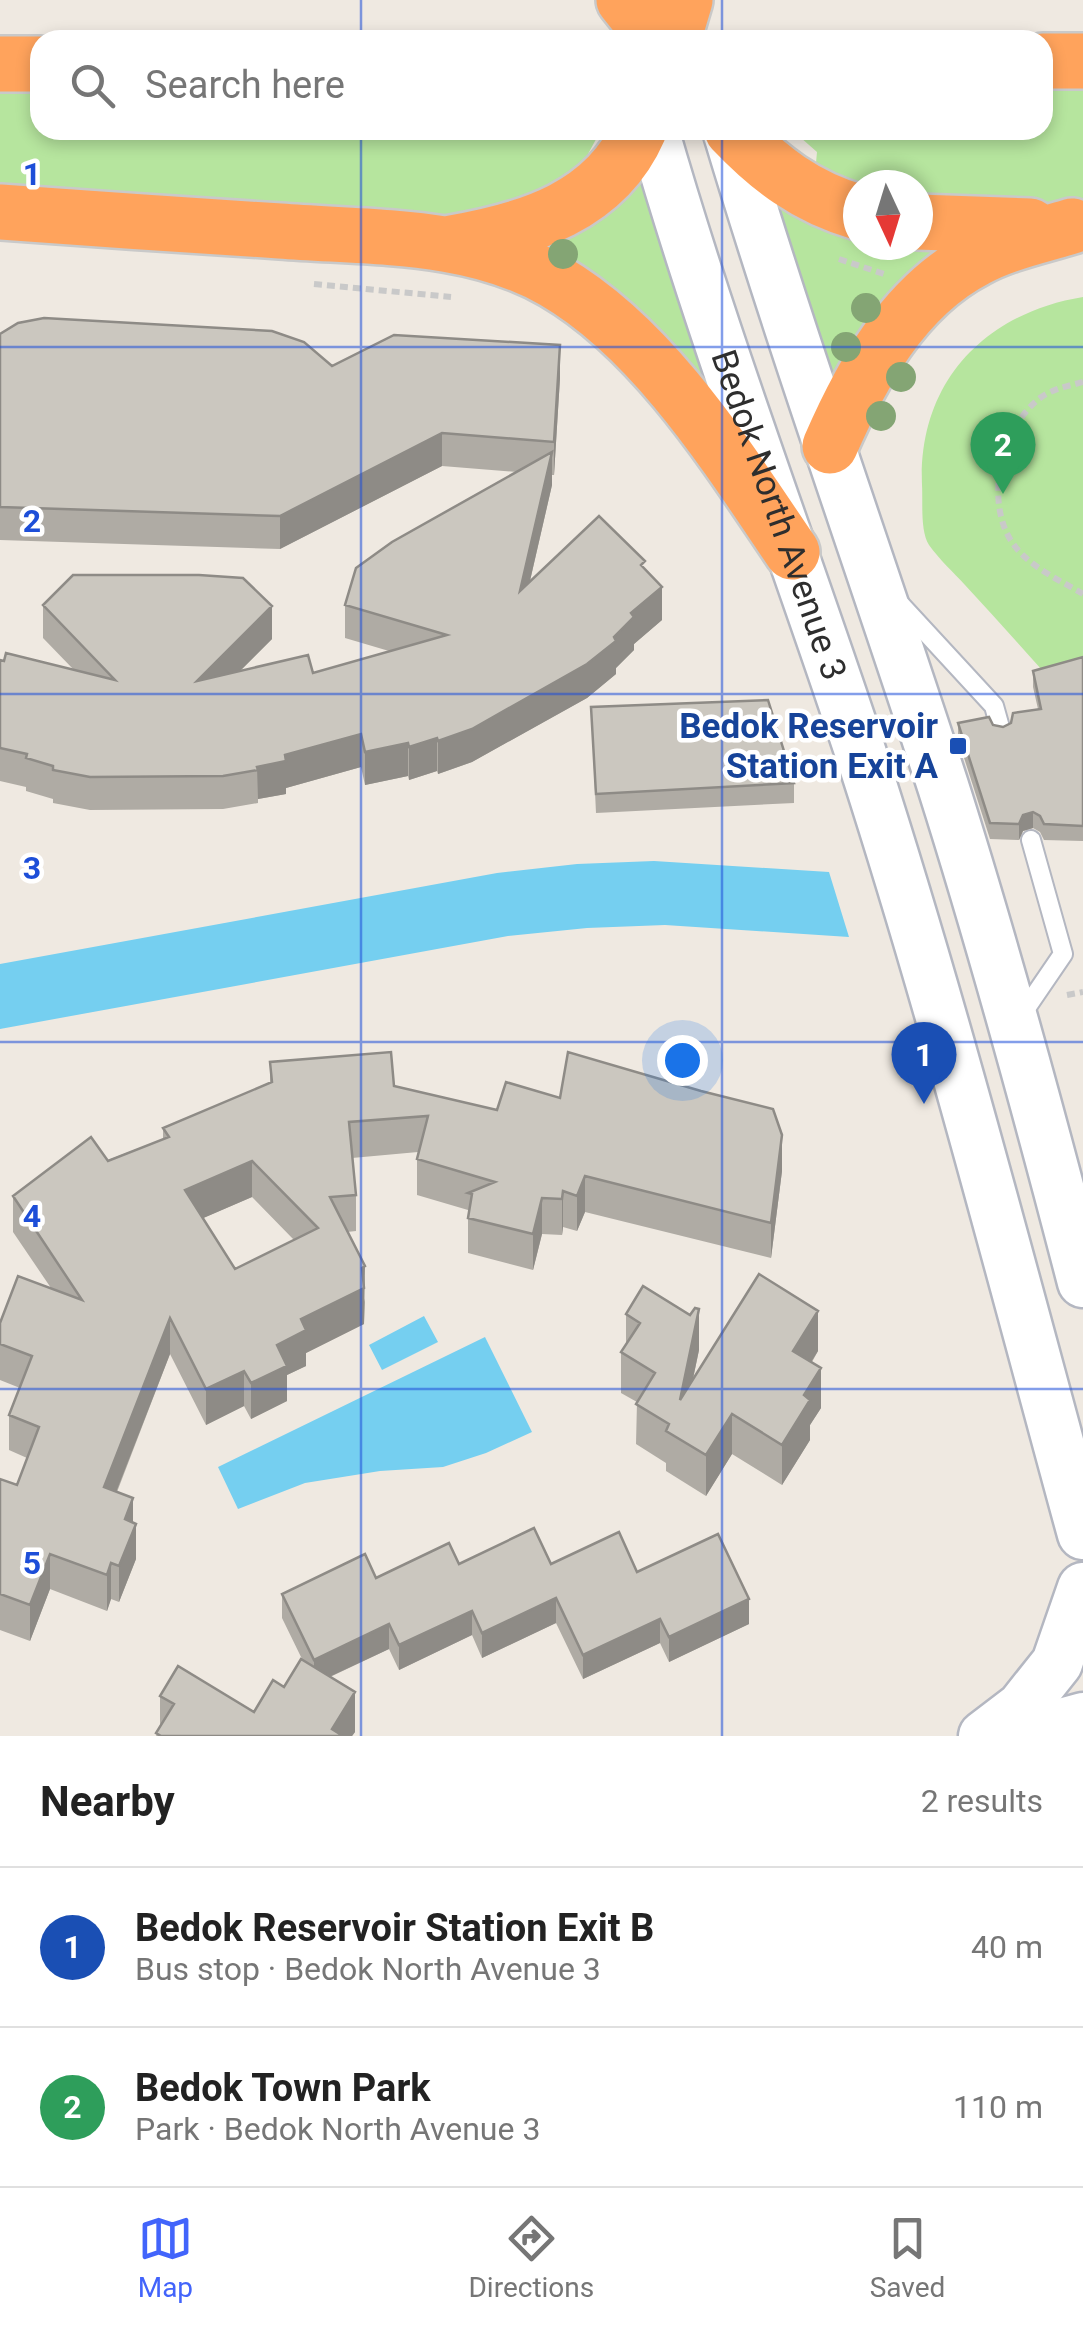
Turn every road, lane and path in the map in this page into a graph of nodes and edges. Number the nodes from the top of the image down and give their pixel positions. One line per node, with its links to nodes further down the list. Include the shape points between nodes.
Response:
1 (622, 0): 4 (main road); 5 (highway)
2 (685, 0): 6 (highway)
3 (694, 0): 7 (main road)
4 (628, 30)
5 (648, 30)
6 (676, 30)
7 (702, 30)
8 (1053, 61): 9 (highway)
9 (1083, 61)
10 (0, 64): 11 (highway)
11 (30, 64)
12 (634, 140): 20 (highway, via 617,170 581,198 519,227)
13 (657, 140): 27 (main road, Bedok North Avenue 3, via 690,260)
14 (733, 140): 26 (main road, Bedok North Avenue 3)
15 (741, 140): 16 (highway, via 782,177)
16 (843, 207)
17 (0, 212): 20 (highway)
18 (933, 222): 19 (highway)
19 (1078, 226): 26 (highway, via 980,256 934,286 878,356)
20 (451, 243): 27 (highway, via 536,272 618,329 705,429)
21 (828, 256): 22 (path)
22 (888, 275)
23 (296, 283): 24 (path)
24 (467, 299)
25 (1083, 382): 29 (path, via 1050,392 1027,410 1007,444 1000,486 1003,522 1014,545)
26 (830, 446): 28 (main road, Bedok North Avenue 3)
27 (792, 552): 34 (main road, Bedok North Avenue 3, via 921,947)
28 (874, 577): 30 (lane, via 994,706); 32 (main road, Bedok North Avenue 3)
29 (1083, 594)
30 (1000, 731)
31 (1031, 840): 32 (lane, via 1062,954)
32 (1013, 1027): 33 (main road, Bedok North Avenue 3)
33 (1083, 1282)
34 (1083, 1534)
35 (1083, 1588): 37 (main road, via 1057,1663 1022,1707)
36 (1083, 1718): 38 (main road)
37 (984, 1736)
38 (1018, 1736)

